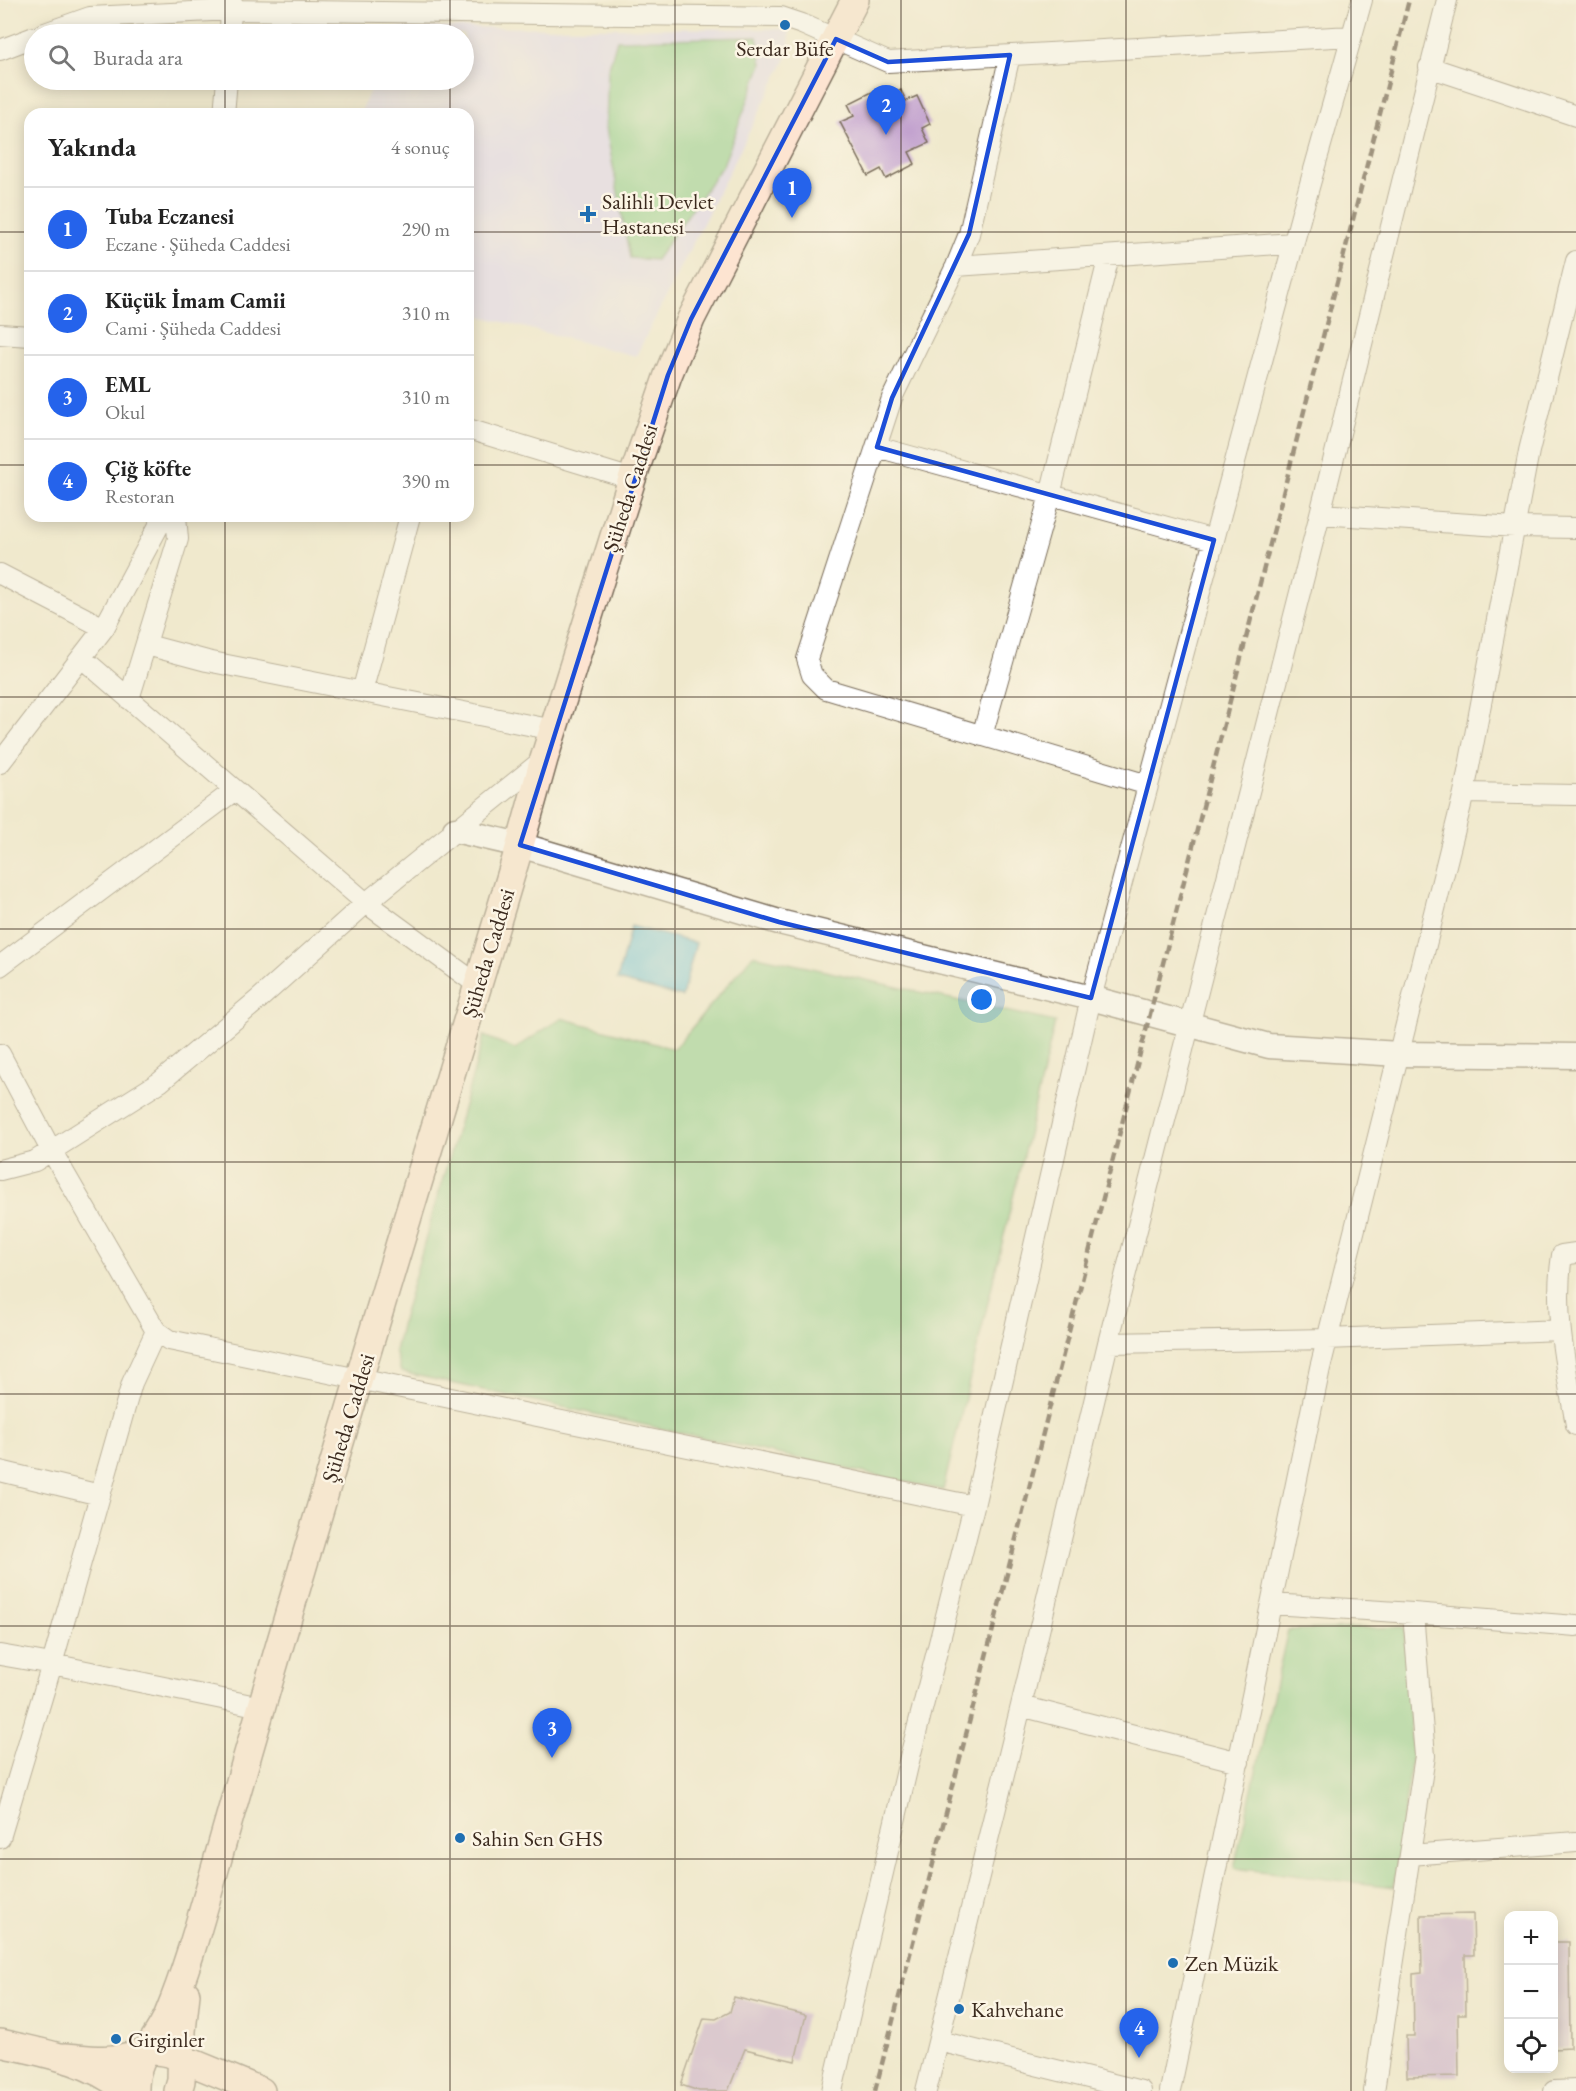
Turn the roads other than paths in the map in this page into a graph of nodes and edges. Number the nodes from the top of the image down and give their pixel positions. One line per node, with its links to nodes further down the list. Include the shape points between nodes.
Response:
1 (855, 0): 9 (main road, Şüheda Caddesi)
2 (1362, 0): 8 (street)
3 (1447, 0): 13 (street)
4 (231, 5): 5 (street); 6 (street, via 90,17); 7 (street)
5 (577, 7): 9 (street, via 781,17)
6 (70, 24)
7 (230, 24)
8 (1352, 36): 12 (street); 17 (street)
9 (836, 39): 12 (street, via 888,62); 26 (main road, Şüheda Caddesi, via 691,319)
10 (24, 41): 11 (street)
11 (0, 50)
12 (1010, 55): 20 (street, via 969,234)
13 (1429, 67): 16 (street); 28 (street)
14 (226, 90): 15 (street)
15 (225, 108)
16 (1576, 116)
17 (1294, 243): 18 (street); 34 (street)
18 (1109, 256): 20 (street); 27 (street)
19 (1576, 261): 23 (street)
20 (956, 266): 25 (street, via 892,398)
21 (0, 334): 22 (street)
22 (24, 336)
23 (1566, 337): 32 (street, via 1529,451)
24 (474, 431): 26 (street)
25 (877, 447): 27 (street); 42 (street, via 807,659 812,675 826,689)
26 (632, 479): 41 (main road, Şüheda Caddesi)
27 (1050, 495): 34 (street); 42 (street)
28 (1320, 514): 32 (street); 55 (street)
29 (162, 522): 36 (street)
30 (177, 522): 37 (street, via 178,539)
31 (408, 522): 39 (street)
32 (1515, 527): 33 (street); 47 (street)
33 (1576, 528)
34 (1214, 540): 45 (street)
35 (0, 574): 36 (street)
36 (104, 628): 38 (street)
37 (147, 645): 39 (street); 40 (street)
38 (82, 658): 40 (street); 44 (street)
39 (362, 692): 41 (street)
40 (129, 699): 46 (street)
41 (554, 730): 43 (main road, Şüheda Caddesi)
42 (982, 736): 45 (street)
43 (544, 759): 49 (street); 50 (main road, Şüheda Caddesi)
44 (0, 763)
45 (1148, 785): 54 (street)
46 (235, 790): 51 (street); 52 (street)
47 (1464, 793): 48 (street); 56 (street)
48 (1576, 795)
49 (455, 830): 50 (street); 51 (street)
50 (520, 845): 53 (main road, Şüheda Caddesi); 54 (street, via 779,922)
51 (366, 903): 53 (street); 59 (street, via 160,1082)
52 (0, 966)
53 (478, 985): 66 (main road, Şüheda Caddesi)
54 (1091, 998): 55 (street); 70 (street)
55 (1188, 1025): 56 (street, via 1269,1046); 65 (street)
56 (1399, 1053): 58 (street); 64 (street)
57 (0, 1054): 59 (street)
58 (1576, 1056)
59 (51, 1150): 60 (street, via 35,1161); 63 (street)
60 (0, 1170)
61 (1576, 1252): 62 (street, via 1562,1255 1558,1285)
62 (1560, 1330): 64 (street); 67 (street)
63 (156, 1331): 66 (street, via 169,1340); 69 (street, via 132,1383)
64 (1328, 1339): 65 (street); 71 (street)
65 (1108, 1342): 76 (street)
66 (360, 1379): 70 (street); 77 (main road, Şüheda Caddesi)
67 (1576, 1425)
68 (0, 1471): 69 (street)
69 (100, 1495): 75 (street)
70 (974, 1506): 93 (street)
71 (1271, 1604): 72 (street); 78 (street)
72 (1413, 1613): 73 (street); 81 (street, via 1425,1756)
73 (1576, 1626)
74 (0, 1655): 75 (street)
75 (52, 1664): 77 (street); 79 (street)
76 (1021, 1706): 78 (street); 83 (street)
77 (261, 1707): 82 (main road, Şüheda Caddesi)
78 (1239, 1762): 96 (street)
79 (0, 1838)
80 (1576, 1842): 81 (street)
81 (1410, 1855): 97 (street)
82 (196, 1935): 85 (main road, via 167,2017); 87 (main road, via 183,2014)
83 (939, 2040): 94 (street); 95 (street)
84 (0, 2043): 86 (main road)
85 (146, 2050): 86 (main road, via 111,2059); 87 (main road, via 169,2053); 90 (main road, via 136,2072)
86 (65, 2058): 89 (main road, via 104,2073)
87 (181, 2060): 91 (main road); 92 (main road)
88 (1576, 2090): 98 (street)
89 (127, 2091)
90 (135, 2091)
91 (178, 2091)
92 (261, 2091)
93 (832, 2091)
94 (926, 2091)
95 (1141, 2091)
96 (1170, 2091)
97 (1374, 2091)
98 (1554, 2091)

